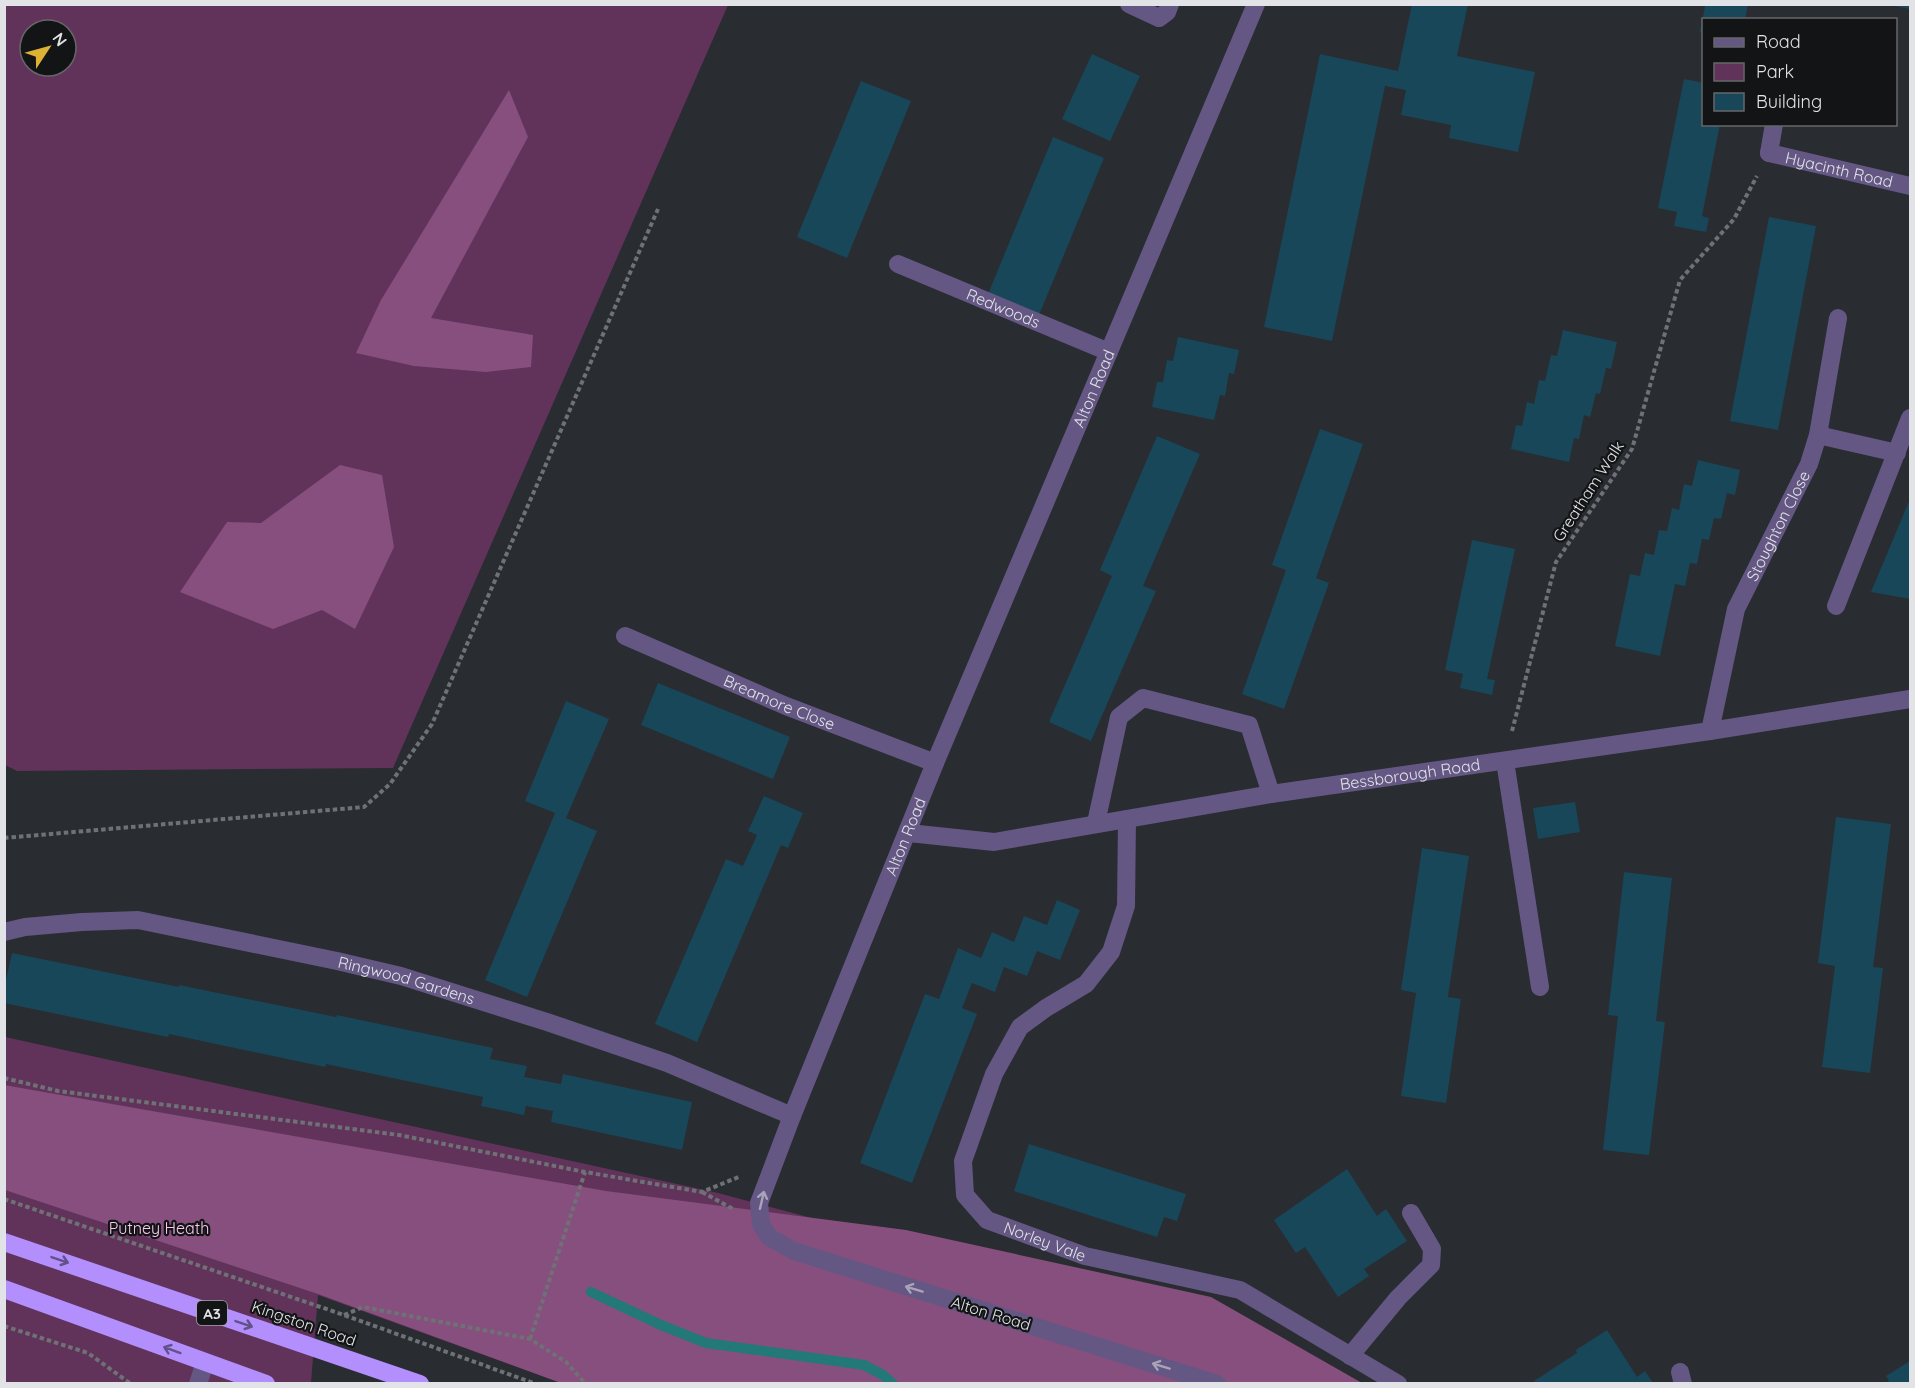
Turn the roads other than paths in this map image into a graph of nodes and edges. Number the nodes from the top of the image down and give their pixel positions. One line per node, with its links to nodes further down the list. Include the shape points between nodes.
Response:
1 (1129, 4): 2 (street, via 1159,18)
2 (1170, 4)
3 (1256, 4): 8 (street, Alton Road)
4 (1774, 126): 5 (street, Hyacinth Road, via 1769,153)
5 (1911, 186)
6 (898, 264): 8 (street, Redwoods)
7 (1838, 318): 10 (street, Stoughton Close)
8 (1109, 352): 17 (street, Alton Road)
9 (1911, 418): 11 (street)
10 (1818, 435): 11 (street); 15 (street, Stoughton Close, via 1809,464 1736,609)
11 (1897, 453): 12 (street)
12 (1836, 606)
13 (625, 636): 17 (street, Breamore Close, via 786,706)
14 (1911, 699): 15 (street, Bessborough Road)
15 (1710, 731): 16 (street, Bessborough Road)
16 (1504, 761): 18 (street, Bessborough Road); 23 (street)
17 (935, 763): 21 (street, Alton Road)
18 (1271, 794): 19 (street, Bessborough Road); 20 (street, via 1249,725 1143,698 1119,717)
19 (1127, 819): 20 (street, Bessborough Road); 28 (street, Norley Vale, via 1126,906 1111,952 1086,984 1020,1027 994,1074 963,1161 965,1195 987,1220 1085,1256 1240,1290)
20 (1096, 823): 21 (street, Bessborough Road, via 994,842)
21 (909, 833): 24 (street, Alton Road)
22 (4, 932): 24 (street, Ringwood Gardens, via 25,927 138,920 348,964 413,980 667,1063)
23 (1540, 987)
24 (792, 1116): 33 (street, Alton Road, one-way to 24, via 794,1251 769,1237 760,1224 759,1203)
25 (1411, 1213): 28 (street, via 1432,1249 1431,1265)
26 (4, 1242): 32 (highway, Kingston Road / A3, one-way to 32)
27 (4, 1289): 29 (highway, one-way to 27)
28 (1350, 1356): 34 (street, Norley Vale)
29 (205, 1362): 30 (street); 31 (highway)
30 (198, 1383)
31 (266, 1383)
32 (420, 1383)
33 (1217, 1383)
34 (1398, 1383)

